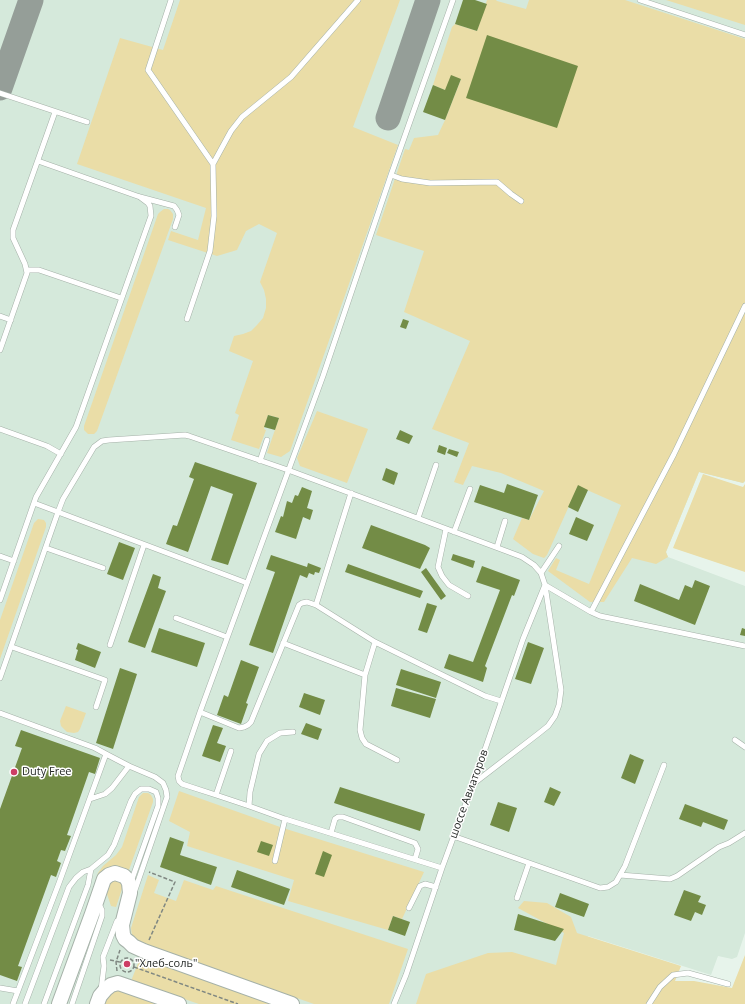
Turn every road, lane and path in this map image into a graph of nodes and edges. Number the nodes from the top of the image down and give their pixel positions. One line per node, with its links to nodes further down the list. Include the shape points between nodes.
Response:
1 (171, 0): 10 (lane, via 148,70)
2 (358, 0): 10 (lane, via 291,77 242,117 231,131)
3 (453, 0): 11 (lane)
4 (640, 0): 5 (lane)
5 (745, 34)
6 (0, 93): 7 (lane)
7 (55, 112): 8 (lane); 9 (lane)
8 (87, 122)
9 (38, 161): 12 (lane); 15 (lane, via 13,235)
10 (213, 164): 19 (lane, via 214,216 210,251)
11 (391, 175): 13 (lane, via 430,183 496,182); 27 (lane, via 323,376)
12 (140, 197): 14 (lane, via 174,206 179,215); 16 (lane, via 148,203 151,216)
13 (521, 202)
14 (176, 227)
15 (27, 270): 16 (lane, via 39,270); 20 (lane)
16 (121, 298): 24 (lane, via 76,427)
17 (745, 307): 49 (lane, via 674,454)
18 (0, 316): 20 (lane)
19 (187, 319)
20 (11, 320): 21 (lane)
21 (0, 350)
22 (0, 429): 24 (lane, via 47,446)
23 (267, 440): 25 (lane)
24 (61, 454): 30 (lane)
25 (260, 461): 27 (lane); 31 (lane, via 185,435 105,440 94,447)
26 (436, 465): 32 (lane)
27 (288, 470): 29 (lane); 44 (lane)
28 (470, 489): 35 (lane)
29 (351, 493): 32 (lane); 48 (lane)
30 (34, 503): 31 (lane); 41 (lane)
31 (58, 512): 36 (lane); 39 (lane)
32 (418, 518): 34 (lane)
33 (505, 521): 38 (lane)
34 (446, 529): 35 (lane); 46 (lane, via 438,567 449,585)
35 (454, 532): 38 (lane)
36 (144, 545): 44 (lane); 54 (lane)
37 (558, 546): 43 (lane)
38 (497, 547): 43 (lane, via 522,557)
39 (46, 548): 42 (lane); 55 (lane)
40 (0, 556): 41 (lane)
41 (14, 561): 47 (lane)
42 (103, 568)
43 (541, 573): 45 (lane)
44 (246, 583): 51 (lane)
45 (545, 584): 49 (lane); 59 (lane, шоссе Авиаторов); 71 (lane, via 561,690 559,705 548,726)
46 (468, 596)
47 (0, 600)
48 (316, 605): 52 (lane, via 307,602 299,605); 53 (lane)
49 (591, 612): 56 (lane)
50 (176, 618): 51 (lane)
51 (227, 637): 62 (lane)
52 (284, 642): 57 (lane); 62 (lane, via 248,725 239,728)
53 (375, 642): 57 (lane); 59 (lane, via 485,696)
54 (110, 645)
55 (12, 646): 58 (lane); 60 (lane, via 105,680)
56 (745, 646)
57 (365, 675): 68 (lane, via 360,730 362,738 366,744)
58 (0, 678)
59 (501, 701): 71 (lane, шоссе Авиаторов)
60 (96, 707)
61 (0, 712): 67 (lane)
62 (200, 712): 72 (lane, via 178,776 182,784)
63 (293, 732): 74 (lane, via 280,733 268,741 259,754)
64 (735, 740): 65 (lane)
65 (745, 747)
66 (231, 751): 72 (lane)
67 (106, 754): 70 (lane); 73 (lane)
68 (397, 760)
69 (664, 765): 85 (lane)
70 (129, 766): 73 (lane, via 105,794); 91 (lane, via 163,783 166,797)
71 (473, 784): 78 (lane, шоссе Авиаторов)
72 (216, 795): 74 (lane)
73 (90, 799): 98 (lane)
74 (249, 806): 75 (lane)
75 (285, 819): 76 (lane); 80 (lane)
76 (331, 833): 79 (lane); 79 (lane, via 335,819 343,817 415,842 418,849)
77 (745, 833): 85 (lane, via 719,847 677,876 670,878)
78 (453, 836): 81 (lane); 82 (lane, шоссе Авиаторов)
79 (415, 859): 82 (lane)
80 (275, 861)
81 (529, 863): 85 (lane, via 600,888 616,882); 89 (lane)
82 (442, 868): 87 (lane, шоссе Авиаторов)
83 (91, 870): 86 (lane, via 114,846 135,794 141,789 156,792 158,806); 101 (lane, via 83,872 69,887); 102 (lane, via 88,885)
84 (146, 871): 92 (path, via 176,882)
85 (620, 875)
86 (130, 887): 88 (street, via 124,876 118,873 111,874 104,879); 91 (street); 93 (lane)
87 (436, 887): 90 (lane, via 425,884 420,886); 108 (lane, шоссе Авиаторов)
88 (99, 893): 103 (street); 104 (lane, via 102,916)
89 (517, 898)
90 (409, 908)
91 (122, 931): 92 (street, via 122,935 133,946)
92 (144, 951): 107 (street)
93 (103, 957): 94 (path); 99 (lane, via 104,966)
94 (120, 962): 95 (path, via 129,958 133,961); 95 (path, via 123,971 131,971)
95 (134, 967): 106 (path)
96 (728, 984): 109 (lane, via 688,974 673,975 660,987)
97 (0, 988): 98 (lane)
98 (18, 991): 100 (lane)
99 (98, 1000): 105 (street, via 109,987 118,983)
100 (13, 1004)
101 (25, 1004)
102 (44, 1004)
103 (59, 1004)
104 (72, 1004)
105 (180, 1004)
106 (238, 1004)
107 (292, 1004)
108 (394, 1004)
109 (648, 1004)

